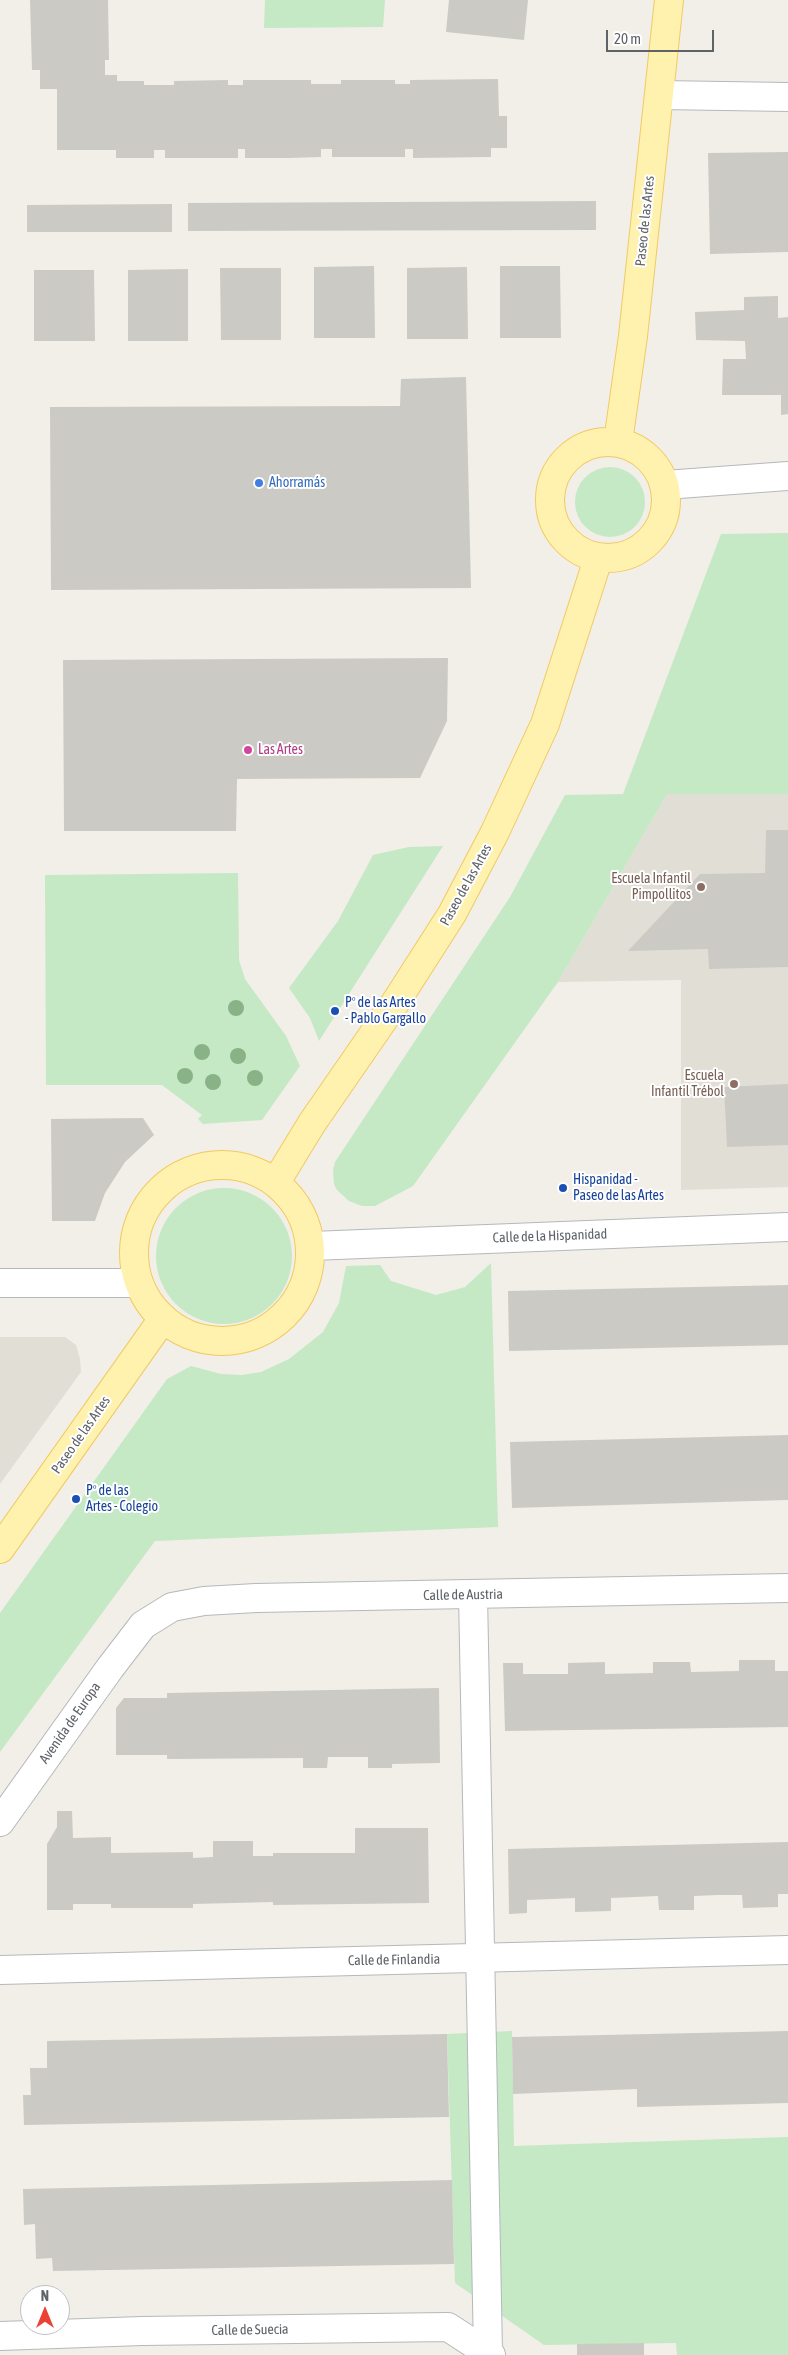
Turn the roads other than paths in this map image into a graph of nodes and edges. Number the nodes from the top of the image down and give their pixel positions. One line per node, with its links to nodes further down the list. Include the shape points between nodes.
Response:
1 (669, 0): 2 (main road, Paseo de las Artes)
2 (660, 95): 3 (street); 4 (main road, Paseo de las Artes)
3 (788, 97)
4 (618, 442): 6 (main road, via 649,457); 7 (main road, via 584,446 558,468 549,493 554,525 573,548)
5 (788, 476): 6 (street)
6 (665, 485): 7 (main road, via 666,514 653,538 631,555)
7 (598, 559): 8 (main road, Paseo de las Artes, via 545,724 495,832 452,914)
8 (276, 1182): 10 (main road, via 302,1212); 12 (main road, via 246,1168 212,1164 177,1176 148,1203 133,1242)
9 (788, 1226): 10 (street, Calle de la Hispanidad)
10 (312, 1246): 13 (main road, via 309,1275 297,1302 274,1326 239,1341 194,1339)
11 (0, 1283): 12 (street)
12 (137, 1283): 13 (main road)
13 (162, 1320): 14 (main road, Paseo de las Artes)
14 (0, 1549)
15 (788, 1588): 16 (street, Calle de Austria)
16 (473, 1595): 17 (street, Calle de Austria, via 204,1600 172,1606); 20 (street)
17 (143, 1625): 18 (street, Avenida de Europa)
18 (0, 1822)
19 (788, 1950): 20 (street, Calle de Finlandia)
20 (481, 1958): 21 (street, Calle de Finlandia); 23 (street)
21 (0, 1970)
22 (0, 2336): 23 (street, Calle de Suecia, via 448,2326)
23 (489, 2353)

